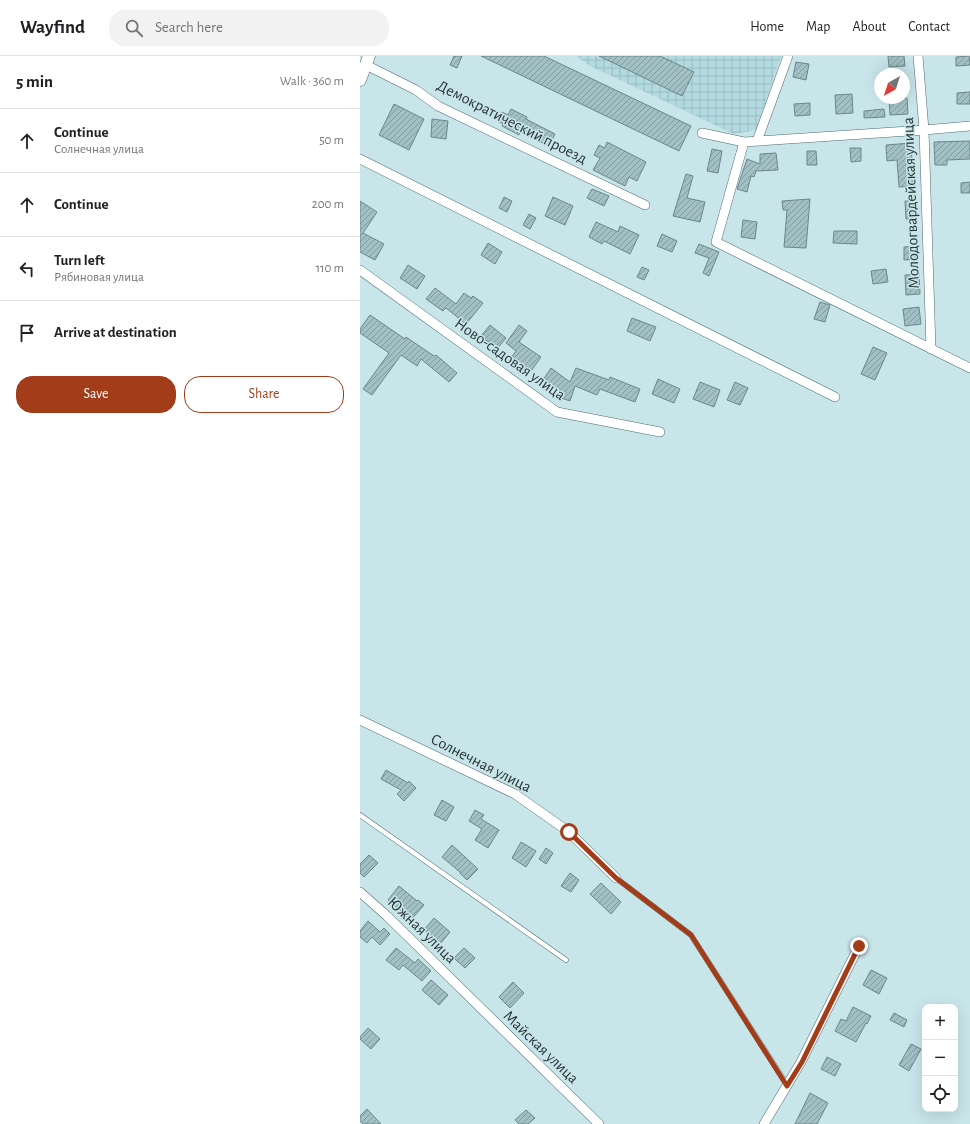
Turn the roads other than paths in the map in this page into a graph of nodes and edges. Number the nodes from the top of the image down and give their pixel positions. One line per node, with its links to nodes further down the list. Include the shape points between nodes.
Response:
1 (788, 56): 7 (street)
2 (918, 56): 5 (street, Молодогвардейская улица)
3 (365, 68): 10 (street, Демократический проезд, via 416,90 438,106)
4 (970, 126): 5 (street)
5 (924, 130): 7 (street); 12 (street, Молодогвардейская улица)
6 (702, 133): 8 (street)
7 (757, 141): 8 (street)
8 (744, 142): 12 (street, via 716,242)
9 (360, 159): 14 (street)
10 (645, 205)
11 (360, 270): 15 (street, Ново-садовая улица, via 557,412)
12 (931, 349): 13 (street)
13 (970, 368)
14 (835, 397)
15 (660, 432)
16 (360, 720): 18 (street, Солнечная улица, via 515,794 569,832)
17 (360, 815): 21 (lane)
18 (616, 878): 23 (lane, via 691,935)
19 (360, 892): 22 (street, Южная улица)
20 (859, 946): 23 (street, via 802,1062)
21 (566, 960)
22 (463, 991): 24 (street, Майская улица)
23 (787, 1086): 25 (street)
24 (599, 1124)
25 (764, 1124)

